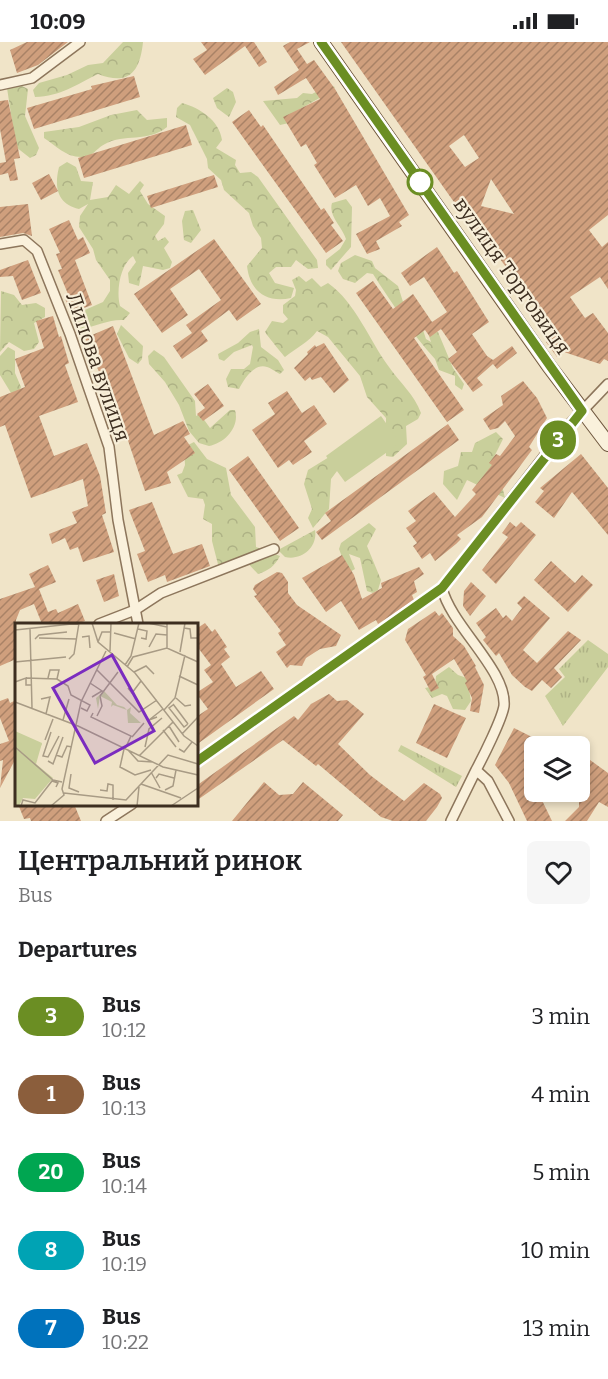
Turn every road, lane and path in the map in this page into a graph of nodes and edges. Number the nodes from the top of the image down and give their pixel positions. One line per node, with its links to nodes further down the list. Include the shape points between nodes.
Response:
1 (80, 42): 3 (street, via 32,78)
2 (321, 42): 6 (main road, вулиця Торговиця)
3 (0, 85)
4 (0, 244): 10 (street, Липова вулиця, via 24,240 37,251 72,338 109,447)
5 (608, 384): 6 (street)
6 (582, 411): 7 (main road, вулиця Торговиця); 9 (street)
7 (608, 444)
8 (274, 549): 10 (street, via 161,593)
9 (442, 588): 13 (street); 14 (street, via 469,640 486,659 504,706)
10 (135, 610): 11 (street); 12 (street, Липова вулиця)
11 (102, 623)
12 (138, 623)
13 (198, 761)
14 (476, 770): 17 (street); 18 (street, via 488,781)
15 (129, 806): 16 (street)
16 (106, 821)
17 (451, 821)
18 (509, 821)

